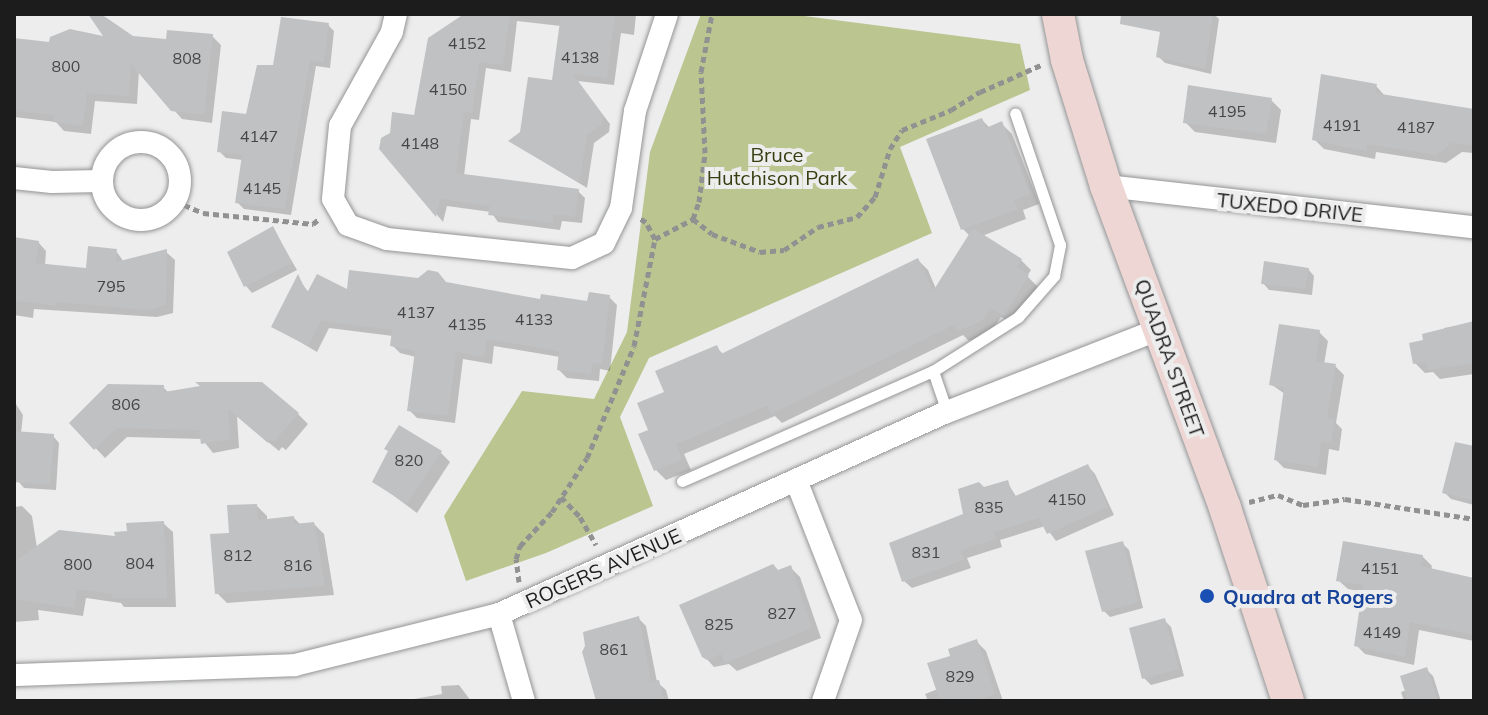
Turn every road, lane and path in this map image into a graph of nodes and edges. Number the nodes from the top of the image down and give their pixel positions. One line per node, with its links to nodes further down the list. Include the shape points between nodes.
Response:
1 (396, 14): 11 (street, via 392,32 340,126)
2 (667, 14): 12 (street, via 635,111)
3 (712, 14): 13 (path, via 701,72 705,153)
4 (1058, 14): 5 (main road, QUADRA STREET)
5 (1067, 60): 9 (main road, QUADRA STREET); 13 (path, via 1032,67 902,130 890,149 875,197 857,217 818,227 784,250 748,248 712,234)
6 (1015, 113): 17 (lane, via 1060,245 1054,276 1018,317)
7 (14, 178): 8 (street)
8 (101, 181): 10 (street, via 105,198 131,219 148,220); 10 (street, via 105,163 117,149 151,142 178,166 181,184)
9 (1106, 186): 14 (street, TUXEDO DRIVE); 16 (main road, QUADRA STREET)
10 (175, 201): 11 (path, via 203,213 313,224)
11 (335, 204): 12 (street, via 348,225 387,239 572,258 604,243)
12 (621, 208): 15 (path, via 646,222)
13 (693, 219): 15 (path)
14 (1474, 227)
15 (655, 239): 21 (path, via 634,346 587,458)
16 (1160, 329): 18 (street, ROGERS AVENUE); 22 (main road, QUADRA STREET)
17 (933, 371): 18 (lane); 20 (lane)
18 (947, 412): 19 (street, ROGERS AVENUE)
19 (796, 480): 24 (street, ROGERS AVENUE); 29 (street, via 851,620)
20 (682, 481)
21 (561, 497): 24 (path); 25 (path, via 520,546 516,559)
22 (1225, 508): 23 (path, via 1278,495 1303,505 1345,499); 30 (main road, QUADRA STREET)
23 (1474, 519)
24 (610, 565): 25 (street, ROGERS AVENUE)
25 (524, 603): 26 (street, ROGERS AVENUE)
26 (499, 614): 27 (street, ROGERS AVENUE, via 295,665); 28 (street)
27 (14, 675)
28 (524, 701)
29 (823, 701)
30 (1288, 701)

